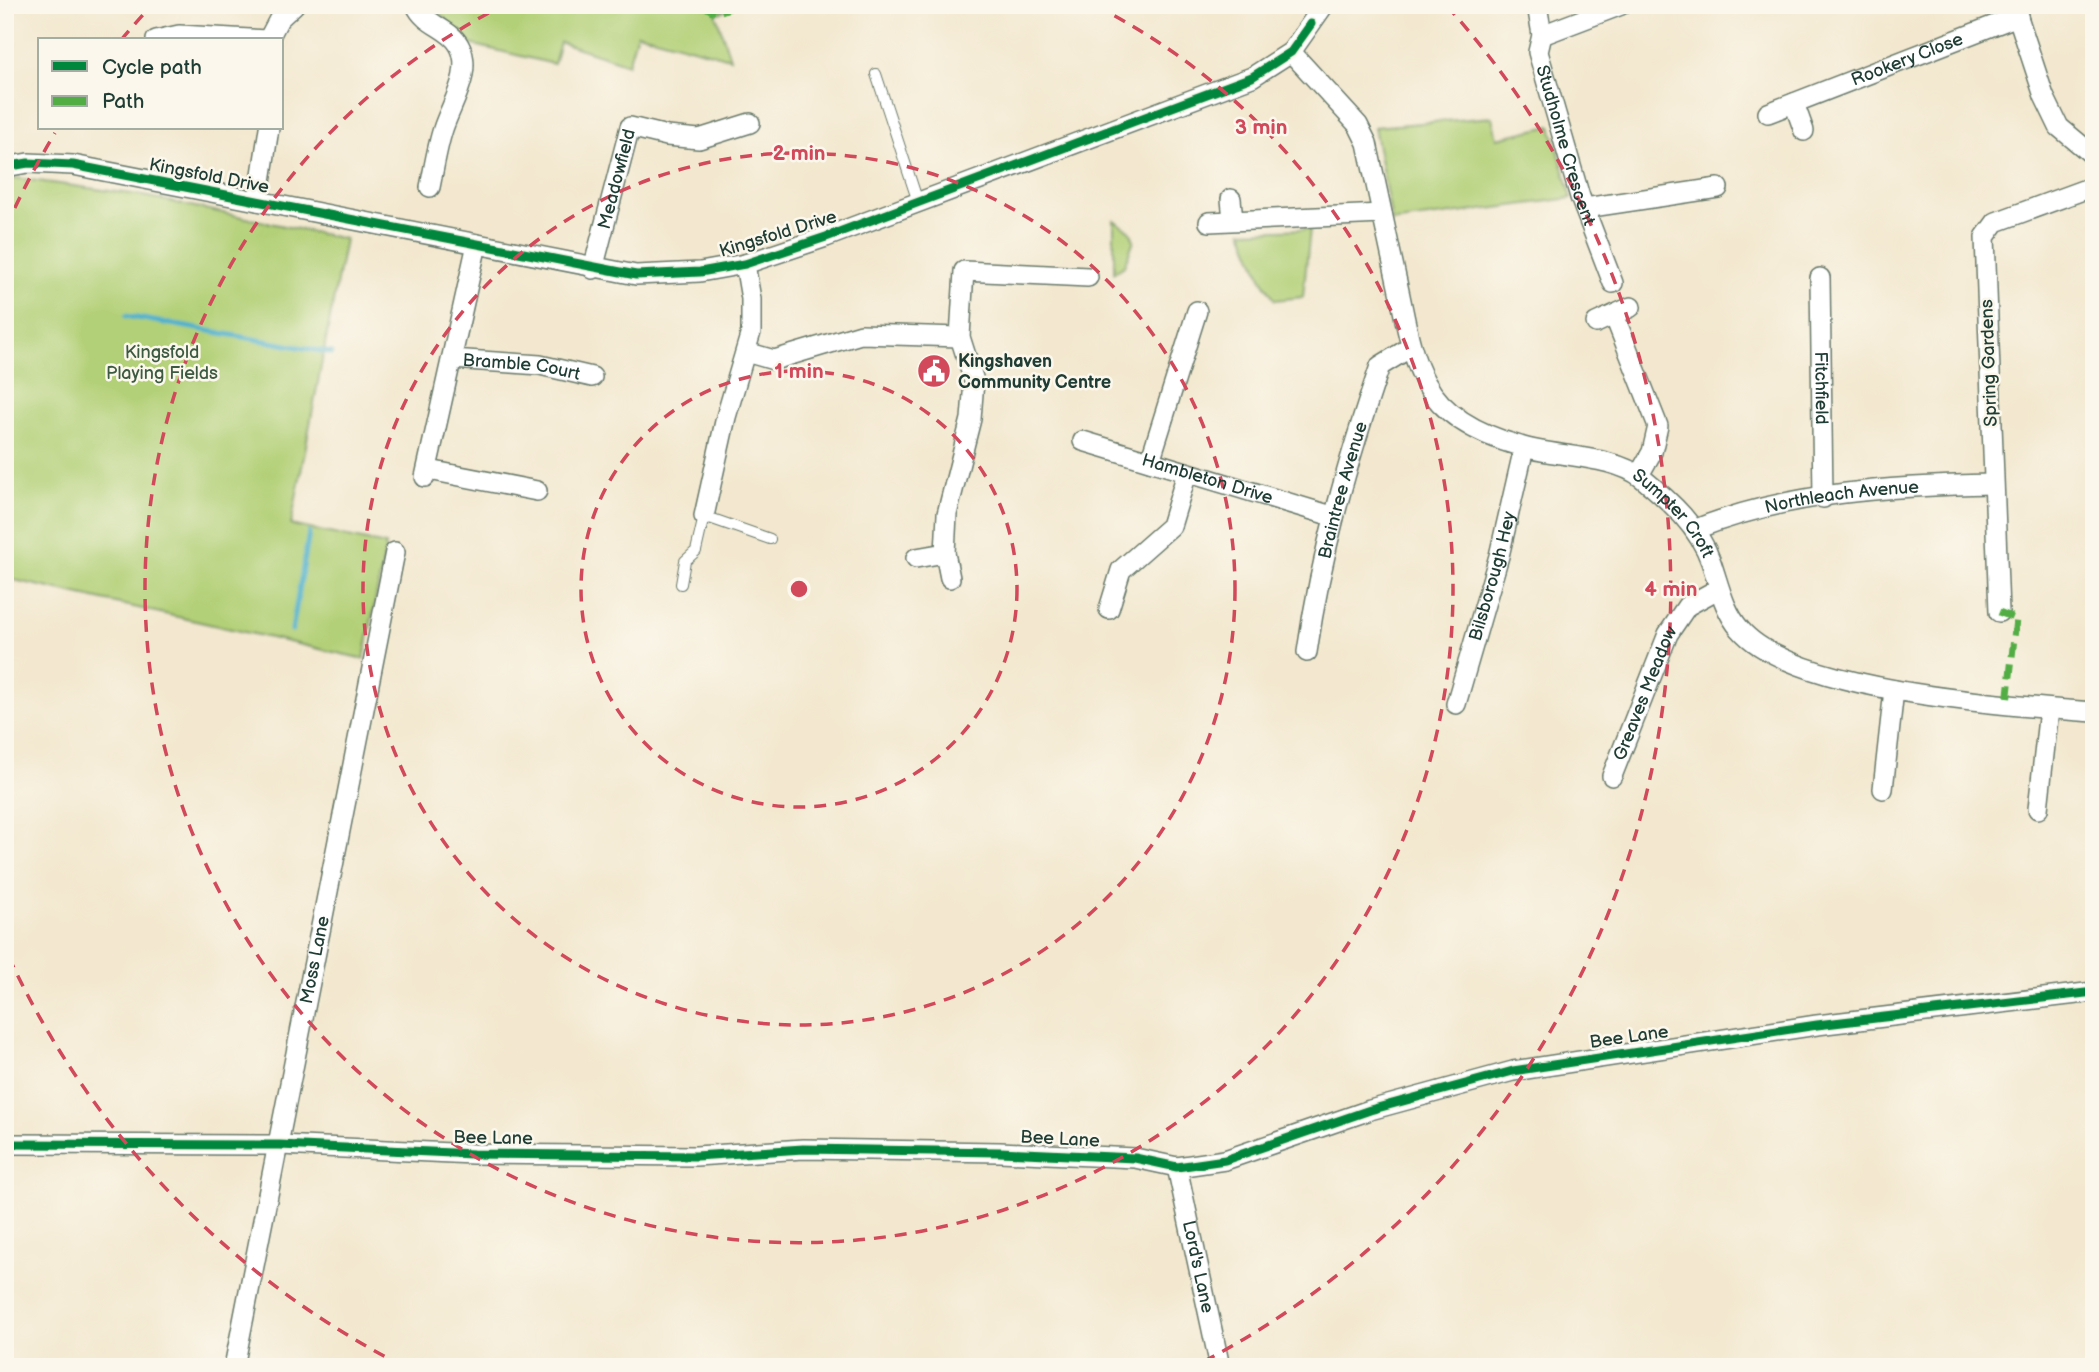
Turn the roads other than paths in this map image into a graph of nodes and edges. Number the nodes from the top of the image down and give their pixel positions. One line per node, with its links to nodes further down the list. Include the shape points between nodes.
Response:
1 (294, 5): 10 (street)
2 (416, 5): 21 (street, via 430,23 458,43 464,58)
3 (1324, 5): 11 (street, Kingsfold Drive)
4 (1537, 5): 7 (street, Studholme Crescent)
5 (1621, 5): 7 (street)
6 (2016, 10): 13 (street, Rookery Close); 18 (street, via 2059,127)
7 (1542, 35): 26 (street, Studholme Crescent, via 1538,52)
8 (165, 38): 9 (street)
9 (232, 38)
10 (268, 38)
11 (1291, 52): 25 (street, Kingsfold Drive, via 1252,77); 27 (street, Sumpter Croft, via 1359,125)
12 (876, 74): 25 (lane)
13 (1794, 103): 14 (street, Rookery Close); 17 (street)
14 (1768, 113)
15 (750, 123): 32 (street, Meadowfield, via 699,139 630,127)
16 (270, 130): 24 (street)
17 (1804, 131)
18 (2094, 156)
19 (5, 167): 24 (street, Kingsfold Drive, via 73,165)
20 (2094, 186): 48 (street, Spring Gardens, via 1996,222 1984,237)
21 (429, 187)
22 (1718, 188): 26 (street)
23 (1231, 199): 28 (street)
24 (258, 201): 30 (street, Kingsfold Drive)
25 (918, 202): 31 (street, Kingsfold Drive)
26 (1585, 208): 35 (street, Studholme Crescent)
27 (1382, 214): 28 (street); 39 (street, Sumpter Croft)
28 (1233, 220): 29 (street)
29 (1209, 222)
30 (477, 244): 32 (street, Kingsfold Drive); 41 (street, Bramble Court)
31 (745, 264): 32 (street, Kingsfold Drive, via 636,275); 40 (street, via 751,299)
32 (593, 269)
33 (1088, 277): 38 (street, via 964,271)
34 (1820, 278): 50 (street, Fitchfield)
35 (1613, 283)
36 (1197, 311): 45 (street)
37 (1596, 323): 47 (street, via 1623,311 1658,426 1652,452)
38 (960, 337): 40 (street, via 861,334 774,360); 56 (street, via 974,381 971,419 947,514)
39 (1411, 347): 44 (street, Sumpter Croft, via 1426,385 1462,423); 52 (street, Braintree Avenue, via 1380,366)
40 (746, 352): 51 (street)
41 (452, 359): 42 (street, Bramble Court, via 540,365); 49 (street, Bramble Court, via 427,473)
42 (592, 377)
43 (1083, 441): 45 (street, Hambleton Drive)
44 (1524, 448): 47 (street, Sumpter Croft, via 1616,465); 65 (street, Bilsborough Hey, via 1499,556)
45 (1150, 461): 46 (street, Hambleton Drive)
46 (1186, 474): 52 (street, Hambleton Drive); 61 (street, via 1171,526 1121,570)
47 (1639, 475): 53 (street, Sumpter Croft)
48 (1993, 484): 50 (street, Northleach Avenue, via 1888,488); 62 (street, Spring Gardens)
49 (537, 491)
50 (1823, 498): 53 (street, Northleach Avenue, via 1729,516)
51 (704, 516): 54 (lane); 59 (lane, via 696,551 685,561)
52 (1332, 516): 63 (street, Braintree Avenue, via 1316,583)
53 (1696, 529): 60 (street, Sumpter Croft)
54 (770, 539)
55 (395, 552): 73 (street, Moss Lane)
56 (945, 553): 57 (street); 58 (street)
57 (916, 558)
58 (950, 578)
59 (681, 584)
60 (1718, 589): 64 (street, Sumpter Croft, via 1737,627 1754,645 1797,666); 68 (street, Greaves Meadow, via 1687,606 1668,634)
61 (1109, 609)
62 (1999, 612)
63 (1307, 652)
64 (1894, 690): 66 (street, Sumpter Croft); 69 (street)
65 (1456, 704)
66 (2049, 709): 67 (street, Sumpter Croft); 70 (street)
67 (2094, 712)
68 (1612, 776)
69 (1883, 789)
70 (2038, 809)
71 (2094, 992): 74 (street, Bee Lane, via 1817,1025 1513,1071 1370,1110 1225,1160)
72 (5, 1144): 73 (street, Bee Lane)
73 (279, 1144): 74 (street, Bee Lane, via 487,1154 1000,1152 1135,1158); 75 (street, Moss Lane)
74 (1177, 1167): 76 (street, Lord's Lane)
75 (234, 1367)
76 (1220, 1367)

